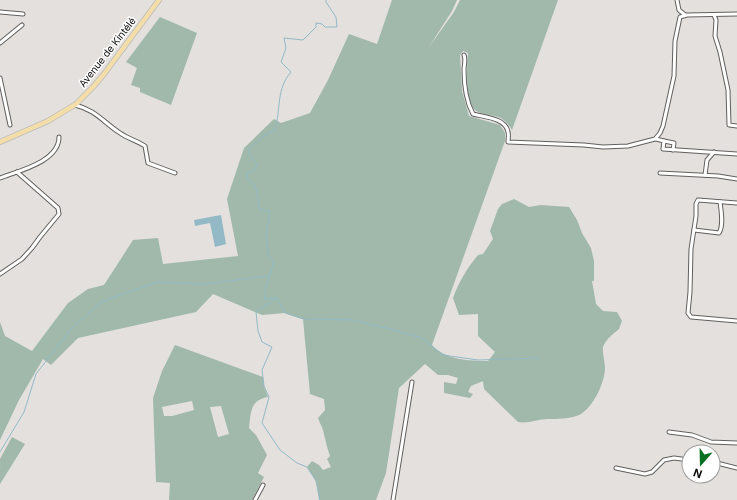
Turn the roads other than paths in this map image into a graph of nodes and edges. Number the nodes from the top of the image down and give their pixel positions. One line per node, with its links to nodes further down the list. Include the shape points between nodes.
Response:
1 (159, 0): 12 (main road, Avenue de Kintélé, via 93,88)
2 (677, 0): 6 (street, via 679,10)
3 (0, 12): 4 (street)
4 (23, 14)
5 (737, 14): 7 (street)
6 (685, 15): 7 (street); 16 (street, via 680,17 677,29 674,76 663,126)
7 (714, 15): 14 (street, via 714,36 728,90 729,125)
8 (22, 25): 9 (street)
9 (0, 43)
10 (464, 55): 16 (street, via 466,93 473,114 497,120 506,126 508,142 614,147)
11 (0, 78): 13 (street)
12 (75, 105): 18 (main road, Avenue de Kintélé, via 48,121); 23 (street, via 96,114 120,133 145,146 148,162)
13 (10, 125)
14 (737, 126)
15 (59, 138): 22 (street, via 58,145 47,158)
16 (656, 139): 17 (street)
17 (664, 141): 19 (street, via 674,144); 19 (street, via 664,149)
18 (0, 142)
19 (673, 150): 20 (street)
20 (714, 152): 21 (street); 25 (street, via 707,160)
21 (737, 154)
22 (17, 172): 26 (street); 31 (street, via 60,212 22,259)
23 (175, 173)
24 (660, 174): 25 (street)
25 (705, 176): 27 (street)
26 (0, 178)
27 (737, 179)
28 (720, 202): 29 (street); 30 (street, via 698,200); 30 (street, via 719,233)
29 (737, 203)
30 (694, 230): 32 (street, via 690,257 689,316)
31 (0, 274)
32 (737, 322)
33 (412, 382): 42 (street)
34 (669, 432): 35 (street, via 688,434 711,442)
35 (737, 443)
36 (681, 459): 38 (street, via 664,460 652,472 645,474)
37 (721, 464): 39 (street)
38 (616, 468)
39 (737, 468)
40 (263, 485): 41 (street)
41 (255, 500)
42 (393, 500)

